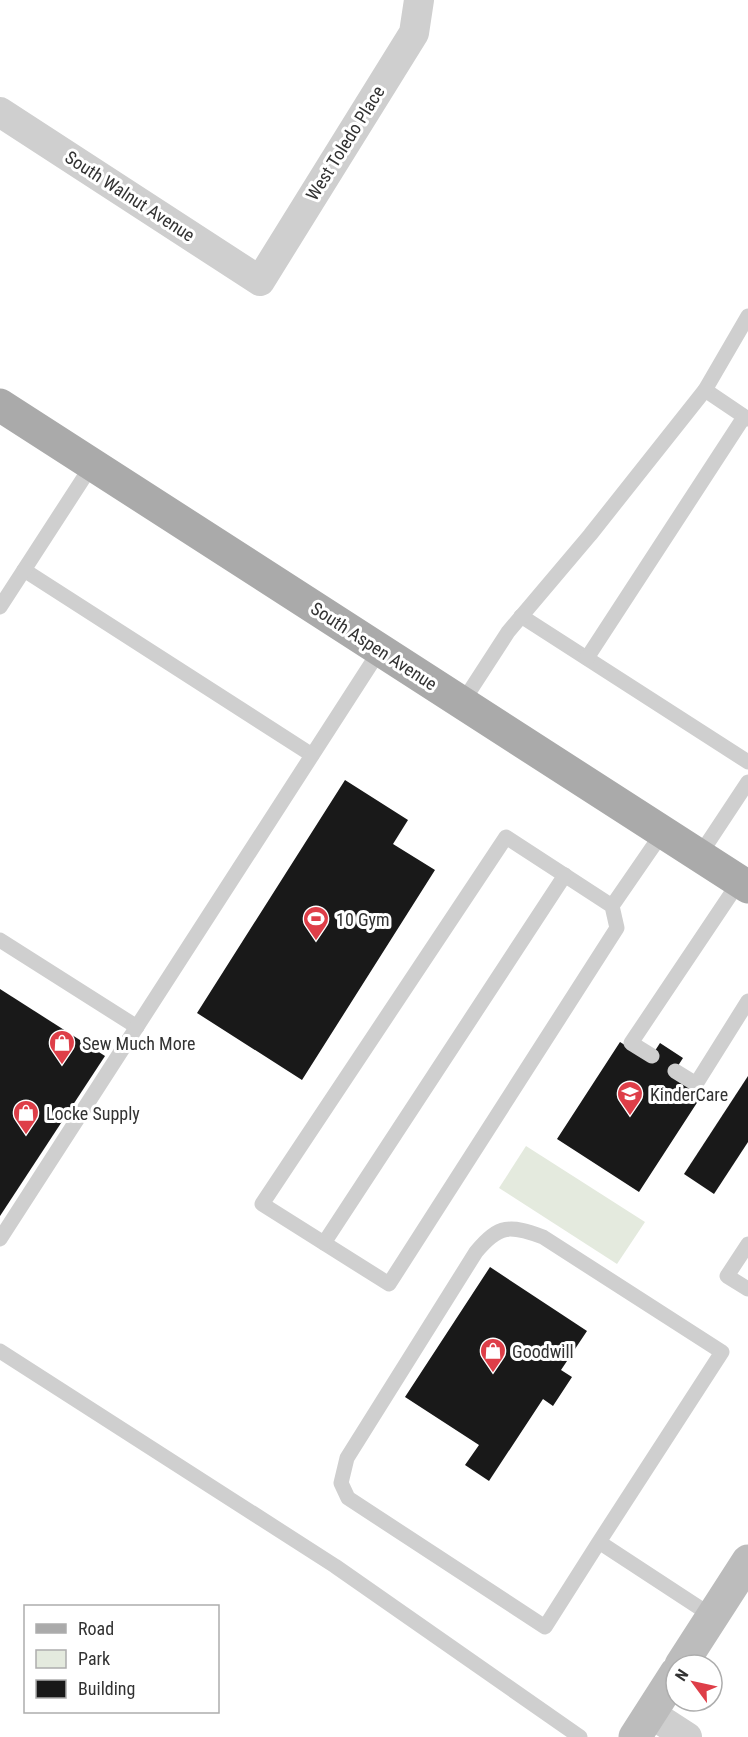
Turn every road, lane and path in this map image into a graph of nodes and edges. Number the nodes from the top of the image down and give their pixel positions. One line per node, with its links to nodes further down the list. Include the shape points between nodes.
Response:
1 (419, 0): 3 (street, West Toledo Place, via 414,33)
2 (0, 112): 3 (street, South Walnut Avenue)
3 (260, 280)
4 (748, 316): 5 (lane)
5 (705, 390): 7 (lane); 11 (lane)
6 (0, 405): 8 (main road, South Aspen Avenue)
7 (746, 418): 13 (lane)
8 (92, 465): 9 (lane); 12 (main road, South Aspen Avenue)
9 (24, 570): 10 (lane); 15 (lane)
10 (0, 607)
11 (521, 616): 13 (lane); 14 (lane)
12 (380, 650): 14 (main road, South Aspen Avenue); 15 (lane)
13 (587, 658): 16 (lane)
14 (462, 703): 18 (main road, South Aspen Avenue)
15 (312, 755): 25 (lane)
16 (748, 762)
17 (748, 782): 19 (lane)
18 (663, 832): 19 (main road, South Aspen Avenue); 22 (lane)
19 (699, 856): 21 (main road, South Aspen Avenue)
20 (565, 875): 22 (lane); 29 (lane); 29 (lane, via 506,837 262,1204)
21 (744, 885): 26 (lane, via 632,1043)
22 (612, 906): 29 (lane, via 617,928 389,1284)
23 (0, 940): 25 (lane)
24 (748, 1001): 27 (lane, via 696,1084)
25 (136, 1027): 28 (lane)
26 (651, 1056)
27 (675, 1071)
28 (0, 1239)
29 (324, 1243)
30 (748, 1244): 31 (lane, via 727,1276)
31 (748, 1289)
32 (0, 1351): 39 (lane, via 335,1566)
33 (599, 1542): 33 (lane, via 545,1627 348,1498 341,1483 347,1458 476,1252 487,1239 504,1229 520,1229 543,1237 722,1352); 35 (lane)
34 (748, 1561): 35 (main road)
35 (712, 1616): 36 (main road)
36 (689, 1653)
37 (664, 1691): 38 (main road)
38 (642, 1725): 40 (street)
39 (580, 1737)
40 (687, 1737)

